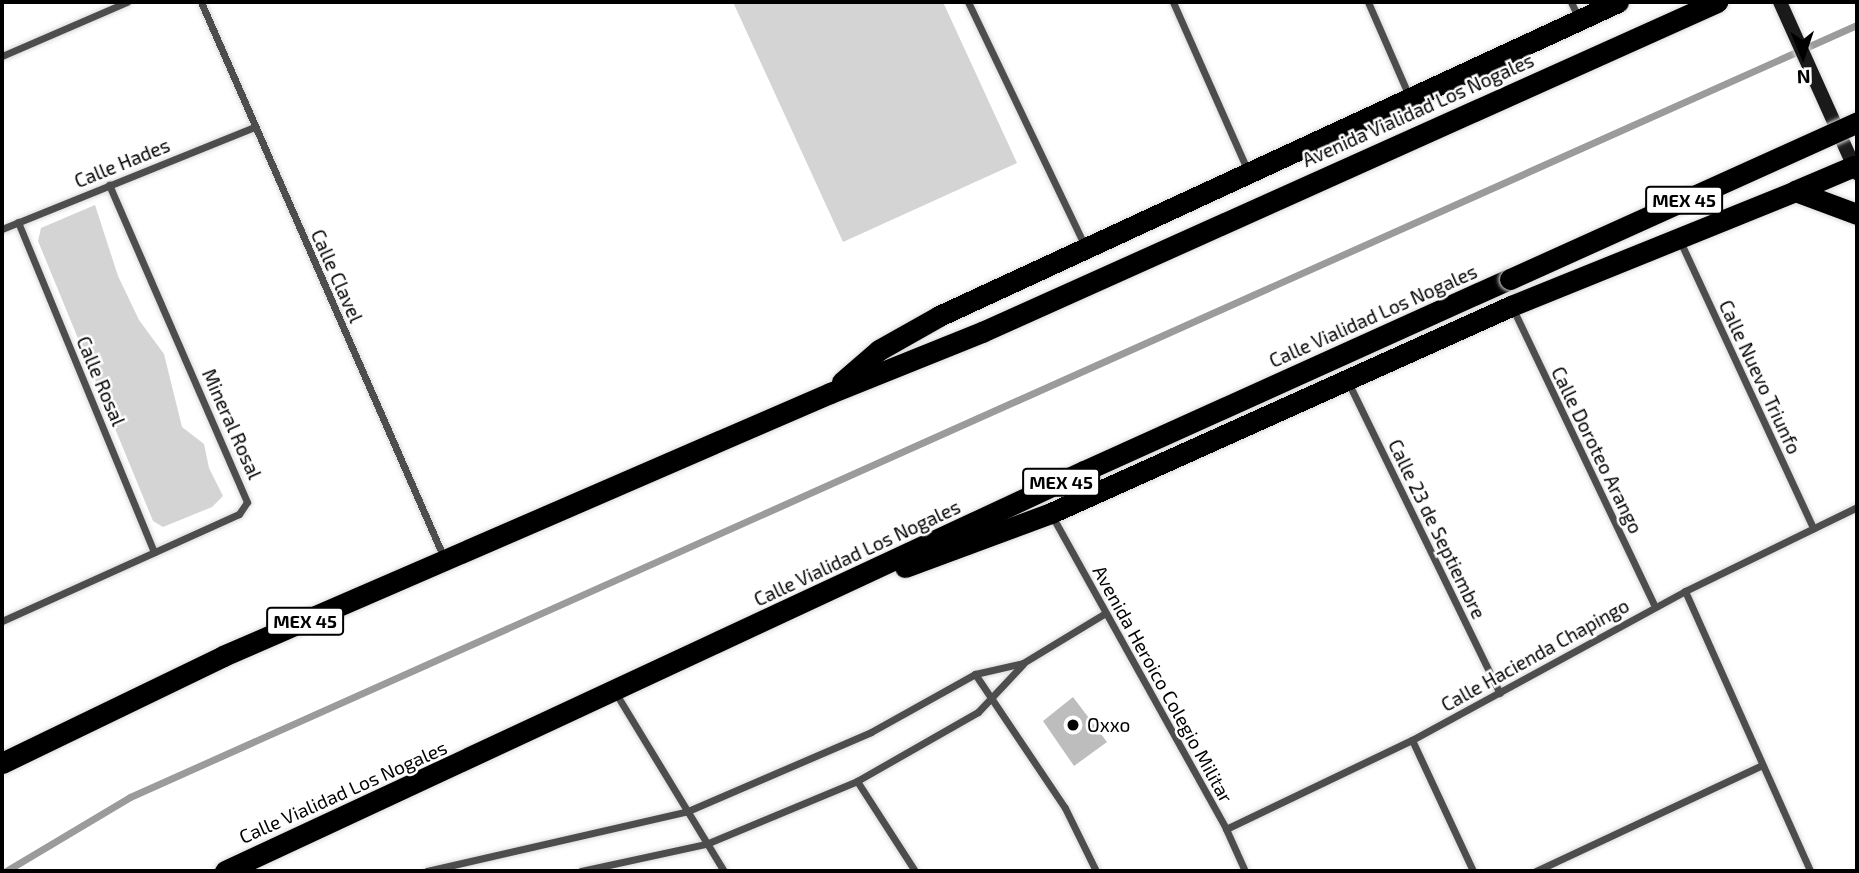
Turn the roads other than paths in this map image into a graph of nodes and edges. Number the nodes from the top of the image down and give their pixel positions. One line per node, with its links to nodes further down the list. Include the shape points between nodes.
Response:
1 (127, 2): 10 (street)
2 (201, 2): 13 (street, Calle Clavel)
3 (968, 2): 22 (street)
4 (1173, 2): 15 (street)
5 (1368, 2): 11 (street)
6 (1618, 2): 9 (highway)
7 (1717, 2): 25 (highway, Avenida Vialidad Los Nogales / MEX 45, via 982,332)
8 (1780, 2): 14 (street)
9 (1575, 11): 11 (highway)
10 (2, 56)
11 (1410, 97): 15 (highway)
12 (1857, 122): 31 (highway, Calle Vialidad Los Nogales / MEX 45, bridge)
13 (254, 127): 16 (street, Calle Hades); 30 (street, Calle Clavel)
14 (1856, 169): 17 (highway)
15 (1249, 174): 22 (highway)
16 (109, 185): 19 (street, Calle Hades); 29 (street, Mineral Rosal, via 246,494 239,514)
17 (1795, 191): 18 (highway); 21 (highway)
18 (1857, 214)
19 (18, 222): 20 (street, Calle Hades); 29 (street, Calle Rosal)
20 (2, 229)
21 (1679, 238): 23 (highway); 28 (street, Calle Nuevo Triunfo)
22 (1085, 247): 25 (highway, via 910,330 878,350)
23 (1511, 306): 24 (highway); 33 (street, Calle Doroteo Arango)
24 (1346, 378): 27 (highway); 39 (street, Calle 23 de Septiembre)
25 (830, 393): 30 (highway, MEX 45)
26 (1857, 507): 28 (street, Calle Hacienda Chapingo)
27 (1051, 513): 31 (highway, via 981,542); 34 (street, Avenida Heroico Colegio Militar)
28 (1813, 528): 32 (street, Calle Hacienda Chapingo)
29 (155, 552): 35 (street, Mineral Rosal)
30 (445, 562): 42 (highway, MEX 45, via 223,656)
31 (836, 587): 38 (highway, Calle Vialidad Los Nogales / MEX 45)
32 (1685, 591): 33 (street, Calle Hacienda Chapingo); 43 (street)
33 (1655, 607): 39 (street, Calle Hacienda Chapingo)
34 (1104, 614): 36 (street); 46 (street, Avenida Heroico Colegio Militar)
35 (3, 617)
36 (1023, 663): 37 (street); 40 (street)
37 (975, 674): 40 (street); 45 (street, via 871,732)
38 (615, 692): 45 (street); 48 (highway, Calle Vialidad Los Nogales / MEX 45)
39 (1500, 693): 41 (street, Calle Hacienda Chapingo)
40 (992, 700): 44 (street, via 938,738); 53 (street, via 1065,808)
41 (1412, 740): 46 (street, Calle Hacienda Chapingo); 55 (street)
42 (2, 763)
43 (1762, 765): 56 (street); 57 (street)
44 (858, 780): 47 (street); 52 (street)
45 (688, 811): 47 (street); 49 (street)
46 (1226, 829): 54 (street, Avenida Heroico Colegio Militar)
47 (706, 844): 50 (street); 51 (street)
48 (225, 871)
49 (427, 871)
50 (581, 871)
51 (724, 871)
52 (915, 871)
53 (1096, 871)
54 (1245, 871)
55 (1473, 871)
56 (1536, 871)
57 (1810, 871)

